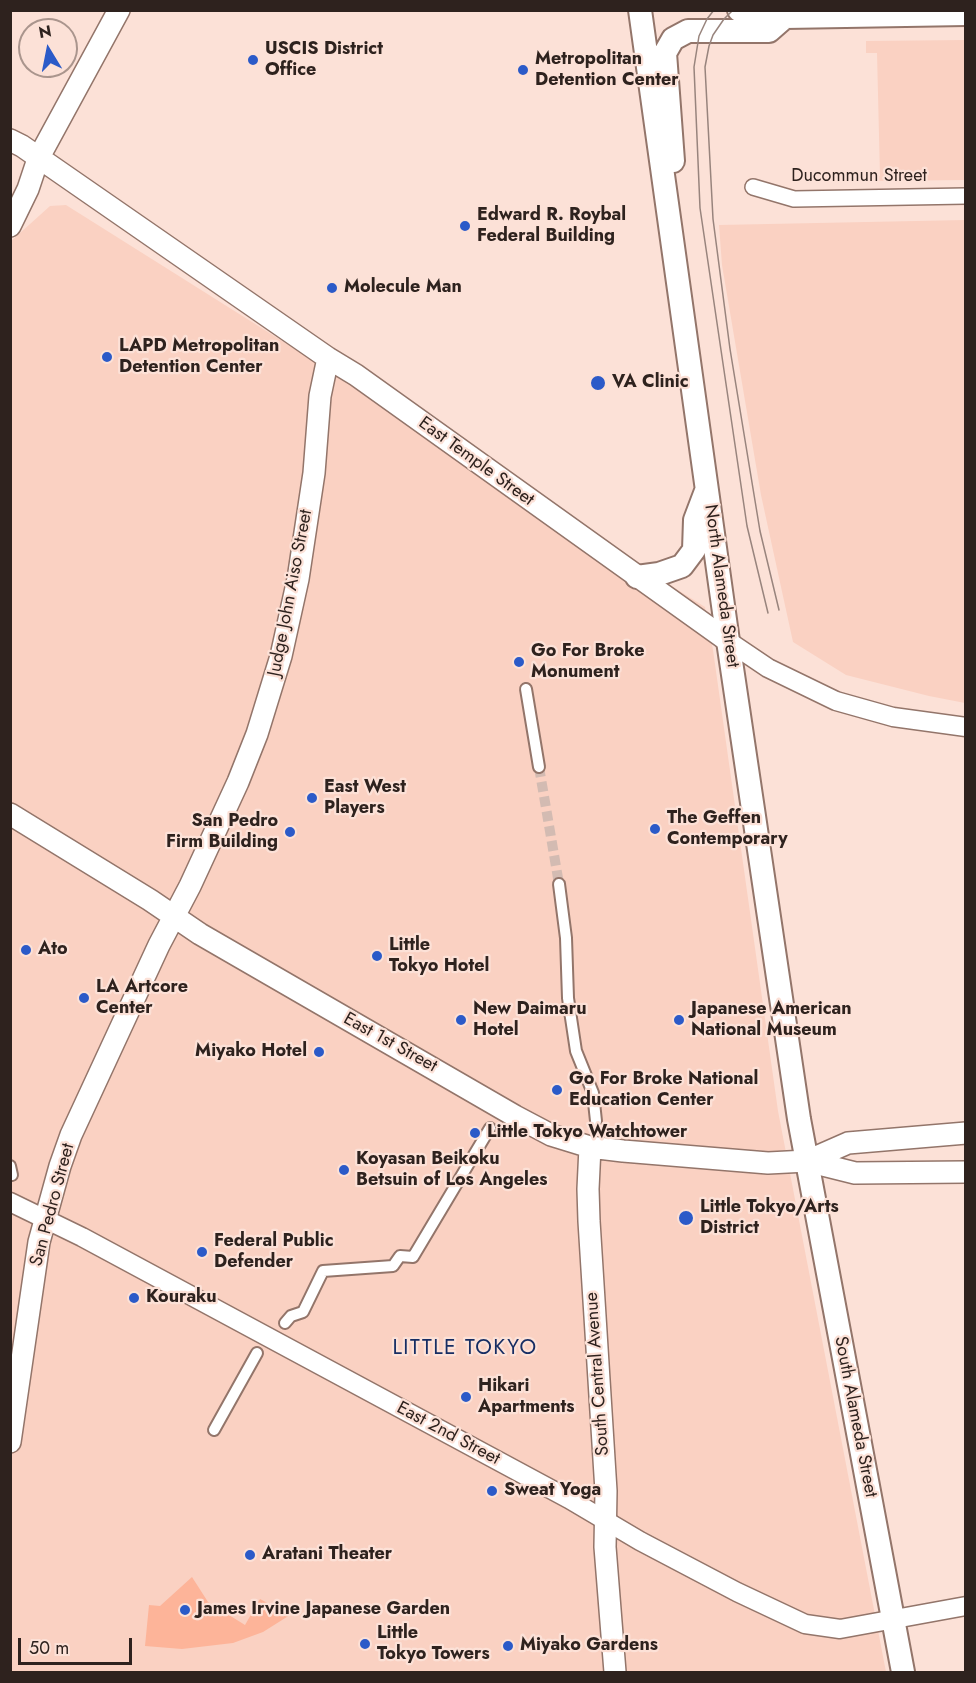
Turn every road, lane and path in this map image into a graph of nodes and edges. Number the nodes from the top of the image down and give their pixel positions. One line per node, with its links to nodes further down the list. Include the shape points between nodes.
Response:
1 (119, 10): 7 (main road)
2 (639, 10): 8 (main road, North Alameda Street)
3 (739, 10): 5 (main road)
4 (966, 14): 5 (main road)
5 (784, 17): 8 (main road, via 769,32 688,31 673,39 665,53 673,160)
6 (10, 140): 7 (main road, East Temple Street)
7 (38, 159): 11 (main road); 12 (main road, East Temple Street)
8 (662, 181): 13 (main road, North Alameda Street)
9 (753, 187): 10 (street, Ducommun Street, via 794,199)
10 (966, 196)
11 (10, 226)
12 (328, 358): 14 (main road, East Temple Street); 21 (main road, Judge John Aiso Street, via 298,579 281,656 238,782)
13 (707, 490): 14 (main road, via 694,520 694,550 682,566); 15 (main road, North Alameda Street)
14 (637, 577): 15 (main road, East Temple Street)
15 (728, 641): 17 (street, East Temple Street, via 768,668 836,701 893,717); 26 (main road, North Alameda Street)
16 (526, 689): 18 (street)
17 (966, 727)
18 (539, 767)
19 (10, 814): 21 (main road, East 1st Street)
20 (559, 884): 22 (street, via 576,1051 593,1093)
21 (174, 917): 25 (main road, East 1st Street, via 515,1116 551,1135); 29 (main road, San Pedro Street, via 71,1135)
22 (596, 1120)
23 (490, 1128): 30 (street, via 413,1257 400,1256 393,1266 323,1271 303,1312)
24 (966, 1132): 26 (main road, East 1st Street, via 848,1143)
25 (590, 1147): 26 (main road, East 1st Street, via 768,1163); 34 (main road, South Central Avenue, via 589,1221)
26 (807, 1161): 27 (main road, East 1st Street, via 855,1173); 36 (main road, South Alameda Street)
27 (966, 1172)
28 (10, 1202): 29 (street, East 2nd Street)
29 (46, 1220): 33 (main road, San Pedro Street, via 39,1242); 34 (street, East 2nd Street)
30 (285, 1323)
31 (257, 1353): 32 (street)
32 (214, 1430)
33 (10, 1442)
34 (606, 1521): 36 (street, East 2nd Street, via 805,1624 840,1629); 37 (main road, South Central Avenue)
35 (966, 1606): 36 (street, East 2nd Street)
36 (893, 1618): 38 (main road, South Alameda Street)
37 (615, 1672)
38 (903, 1672)

